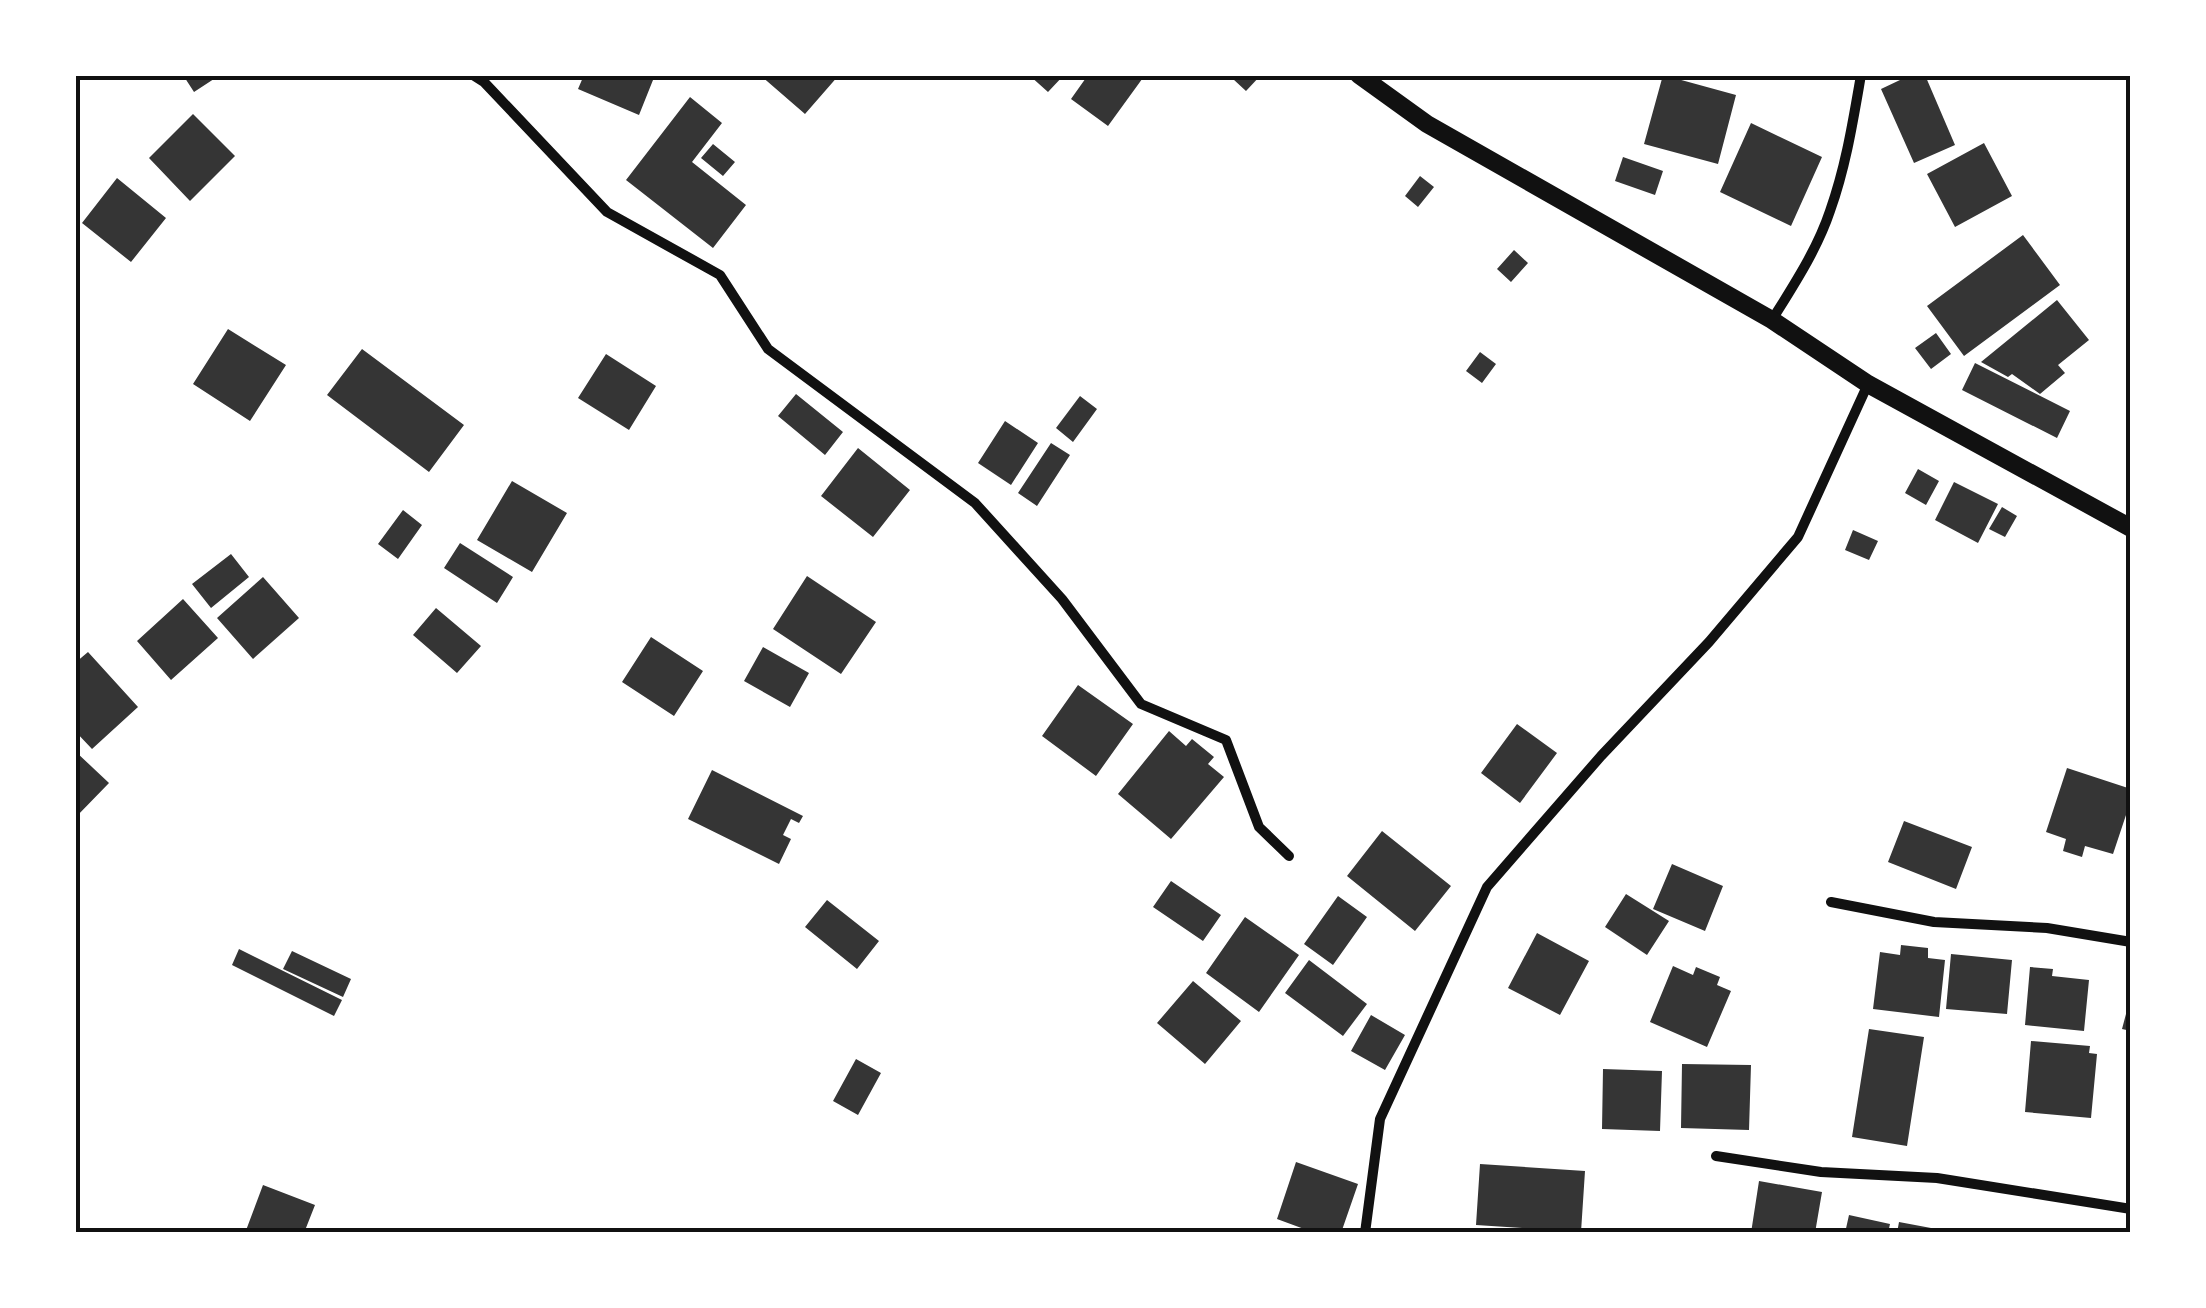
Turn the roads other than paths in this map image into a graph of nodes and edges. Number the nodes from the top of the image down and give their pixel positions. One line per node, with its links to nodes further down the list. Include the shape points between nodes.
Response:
1 (474, 75): 7 (street, via 607,212 720,275 768,350 975,503 1062,599 1141,704 1226,740 1259,827)
2 (1359, 75): 4 (street, via 1427,124)
3 (1861, 75): 4 (street, via 1829,214)
4 (1772, 320): 5 (street)
5 (1868, 384): 6 (street); 12 (street, via 1798,537 1487,887 1380,1119)
6 (2131, 528)
7 (1289, 856)
8 (1831, 902): 9 (street, via 1934,922 2046,928)
9 (2131, 942)
10 (1716, 1156): 11 (street, via 1821,1172 1937,1178)
11 (2131, 1209)
12 (1364, 1233)

